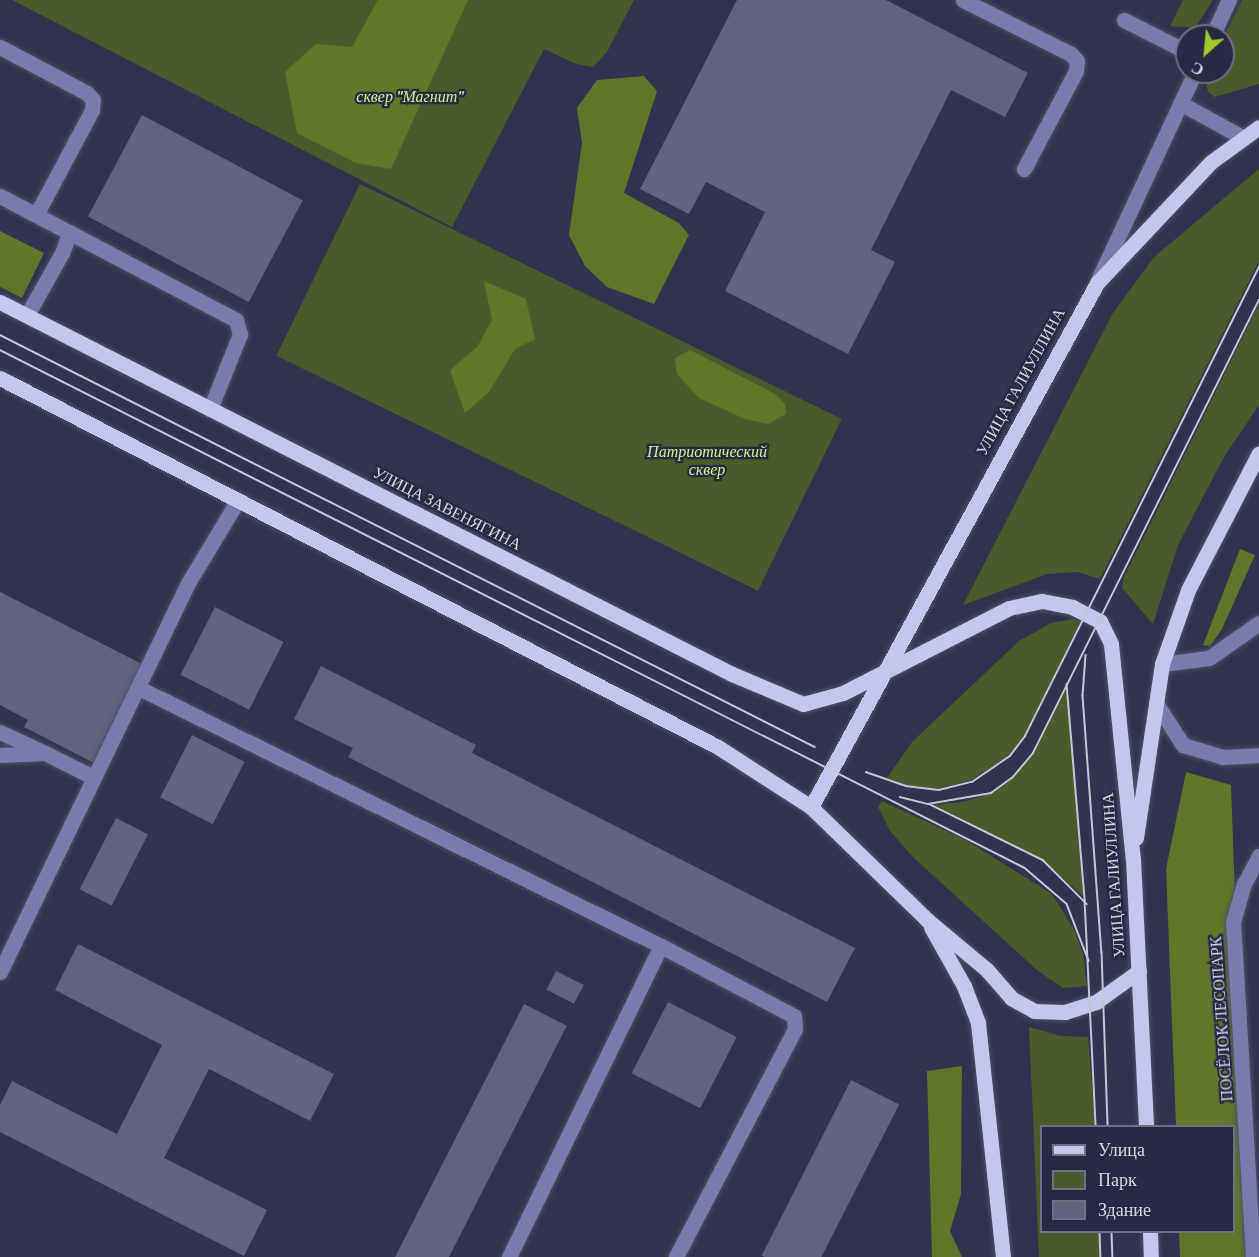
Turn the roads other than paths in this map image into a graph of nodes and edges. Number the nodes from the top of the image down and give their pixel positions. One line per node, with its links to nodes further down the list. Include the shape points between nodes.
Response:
1 (963, 0): 11 (street, via 1071,54 1077,62 1076,71)
2 (1229, 0): 4 (street)
3 (1124, 20): 5 (street)
4 (1218, 24)
5 (1175, 46)
6 (0, 47): 13 (street, via 87,93 93,100 92,110)
7 (1189, 84): 8 (street, УЛИЦА ГАЛИУЛЛИНА)
8 (1180, 103): 10 (street); 15 (street, УЛИЦА ГАЛИУЛЛИНА)
9 (1259, 127): 10 (main road)
10 (1242, 136): 15 (main road, via 1210,162)
11 (1024, 169)
12 (0, 196): 13 (street)
13 (36, 215): 14 (street)
14 (69, 232): 17 (street, via 63,251); 19 (street, via 236,320 240,334)
15 (1096, 283): 24 (main road, УЛИЦА ГАЛИУЛЛИНА)
16 (0, 302): 17 (main road, УЛИЦА ЗАВЕНЯГИНА)
17 (27, 315): 19 (main road, УЛИЦА ЗАВЕНЯГИНА)
18 (0, 378): 21 (main road)
19 (210, 409): 24 (main road, УЛИЦА ЗАВЕНЯГИНА, via 769,691 803,704 843,693)
20 (1259, 453): 23 (main road, via 1188,590)
21 (238, 500): 25 (street, via 188,583); 32 (main road, via 718,747)
22 (1259, 623): 23 (street, via 1209,658)
23 (1162, 664): 26 (main road)
24 (882, 673): 32 (main road, УЛИЦА ГАЛИУЛЛИНА); 34 (main road, УЛИЦА ГАЛИУЛЛИНА, via 1009,608 1042,602 1072,607 1100,621 1111,644)
25 (139, 688): 31 (street); 36 (street)
26 (1156, 703): 30 (street, via 1183,745 1223,757); 34 (main road)
27 (0, 732): 28 (street)
28 (45, 753): 29 (street); 31 (street)
29 (0, 755)
30 (1259, 755)
31 (93, 777): 38 (street)
32 (812, 807): 35 (main road, УЛИЦА ГАЛИУЛЛИНА)
33 (1259, 856): 40 (street, ПОСЁЛОК ЛЕСОПАРК, via 1244,884 1233,922)
34 (1133, 859): 37 (main road, УЛИЦА ГАЛИУЛЛИНА)
35 (926, 919): 37 (main road, УЛИЦА ГАЛИУЛЛИНА, via 987,970 1011,998 1034,1011 1065,1012 1096,1002); 44 (main road, УЛИЦА ГАЛИУЛЛИНА, via 964,986 978,1023)
36 (661, 946): 42 (street); 43 (street, via 790,1012 796,1025)
37 (1139, 971): 39 (main road, УЛИЦА ГАЛИУЛЛИНА)
38 (0, 972)
39 (1146, 1125)
40 (1253, 1125): 46 (street, ПОСЁЛОК ЛЕСОПАРК)
41 (1150, 1233): 45 (main road)
42 (509, 1257)
43 (676, 1257)
44 (1003, 1257)
45 (1151, 1257)
46 (1253, 1257)

